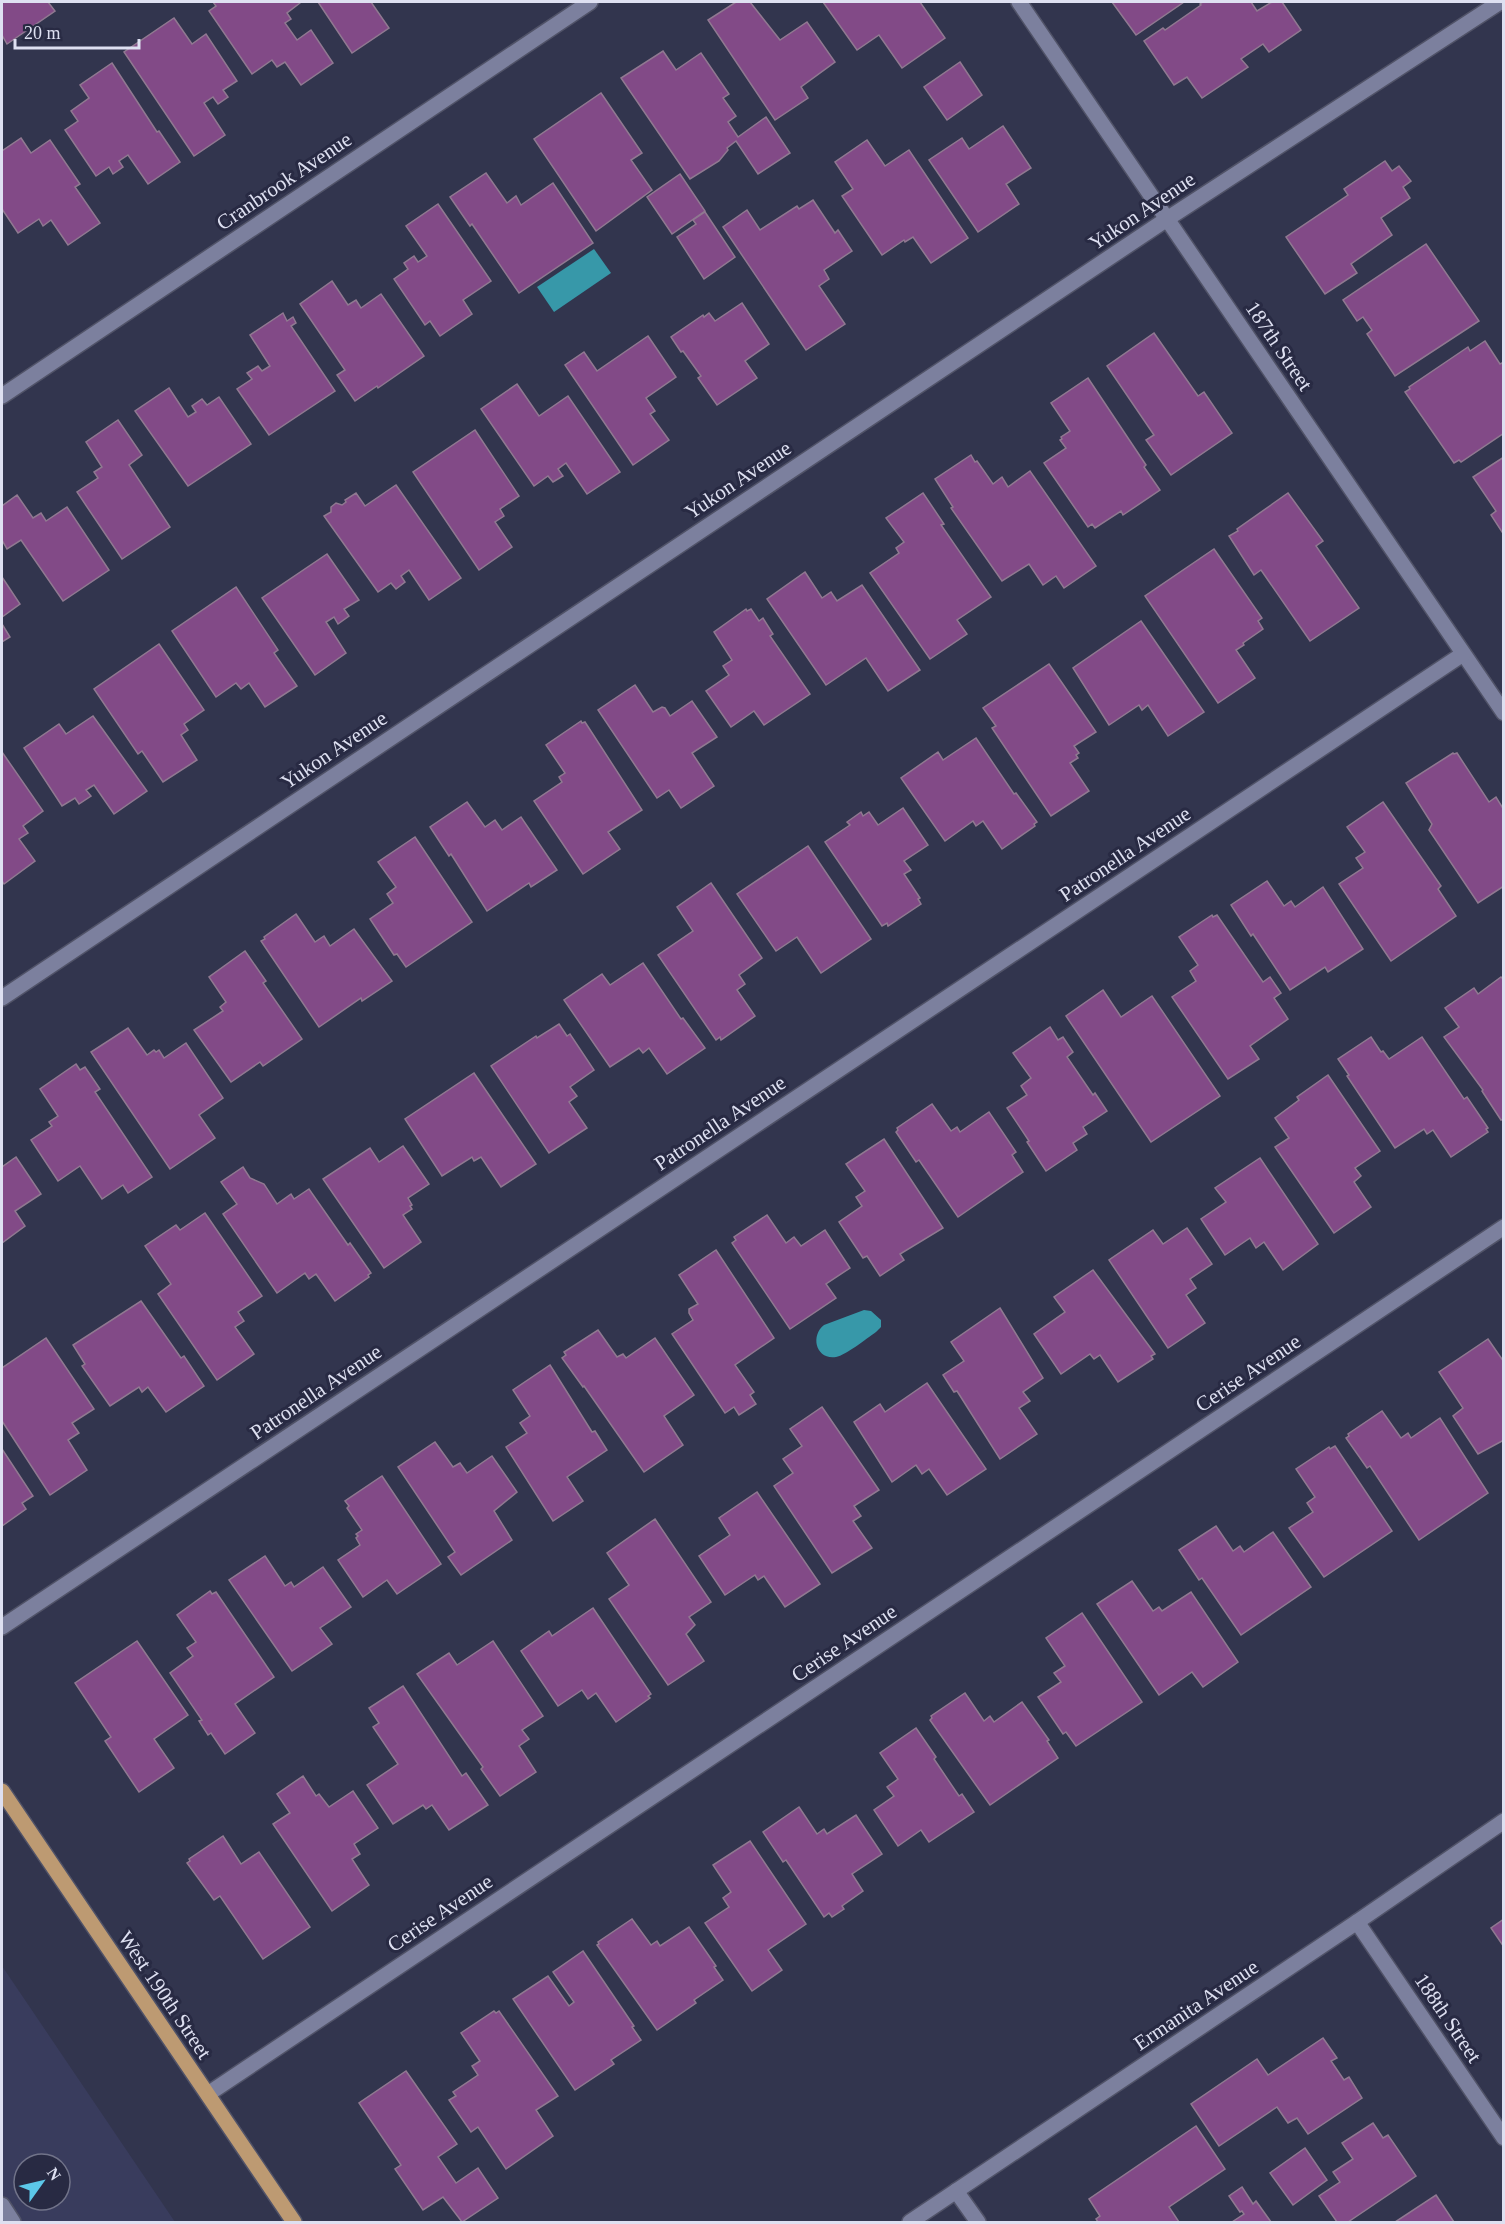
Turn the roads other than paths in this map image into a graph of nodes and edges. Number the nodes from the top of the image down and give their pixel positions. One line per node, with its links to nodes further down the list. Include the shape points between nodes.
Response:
1 (590, 2): 5 (street, Cranbrook Avenue)
2 (1019, 2): 4 (street, 187th Street)
3 (1500, 2): 4 (street, Yukon Avenue)
4 (1167, 219): 6 (street, 187th Street); 8 (street, Yukon Avenue)
5 (2, 396)
6 (1463, 654): 7 (street, 187th Street); 10 (street, Patronella Avenue)
7 (1503, 713)
8 (2, 998)
9 (1502, 1231): 14 (street, Cerise Avenue)
10 (2, 1627)
11 (2, 1791): 14 (main road, West 190th Street)
12 (1503, 1821): 13 (street, Ermanita Avenue)
13 (1358, 1922): 15 (street, 188th Street); 16 (street, Ermanita Avenue)
14 (208, 2094): 19 (main road, West 190th Street)
15 (1503, 2138)
16 (956, 2191): 20 (street, Ermanita Avenue); 21 (street)
17 (2, 2205): 18 (street)
18 (13, 2223)
19 (294, 2223)
20 (910, 2223)
21 (978, 2223)

